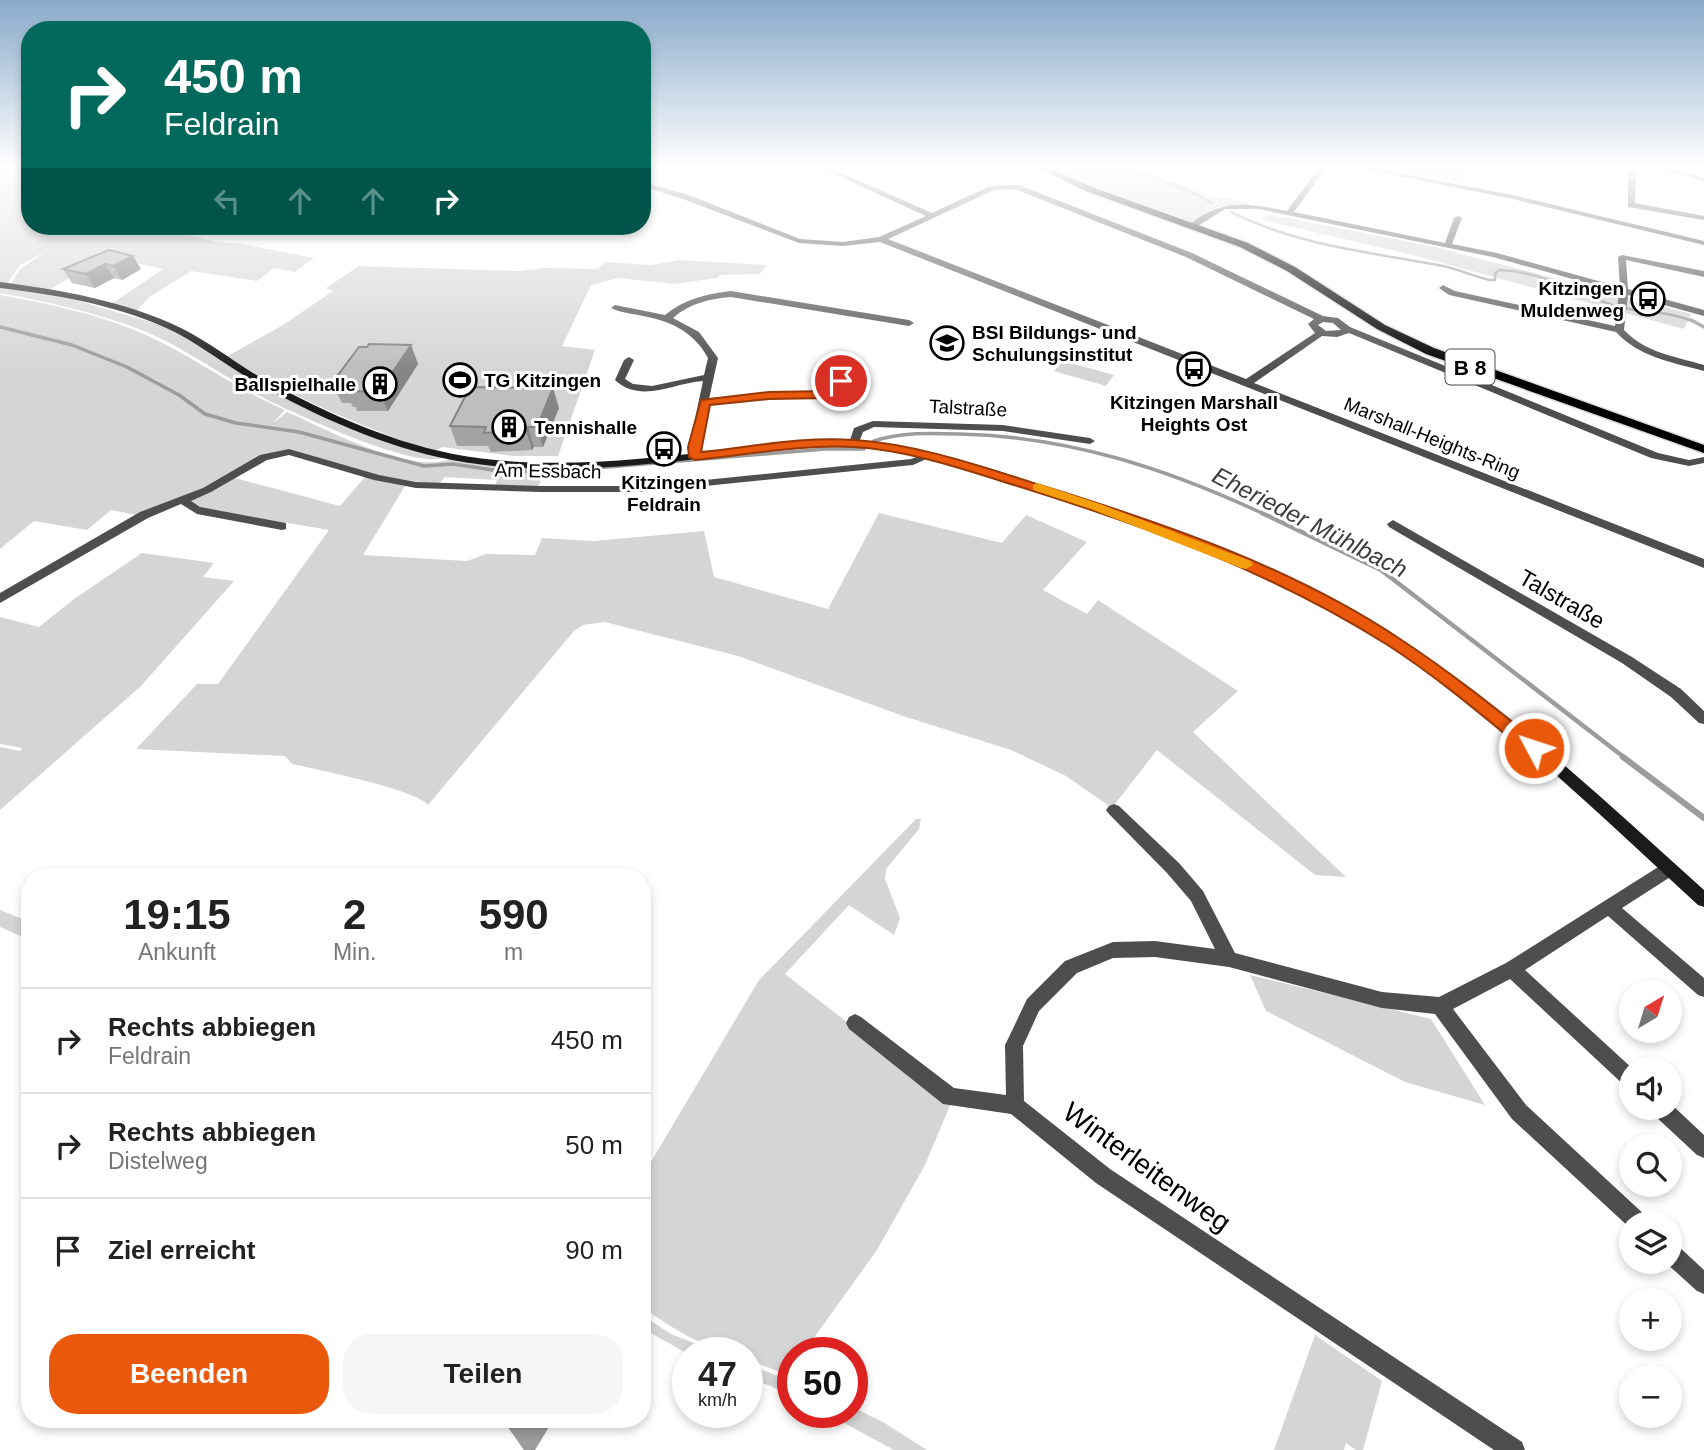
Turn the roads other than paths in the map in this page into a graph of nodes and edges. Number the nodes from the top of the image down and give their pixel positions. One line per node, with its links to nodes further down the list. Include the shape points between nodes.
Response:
1 (783, 236): 8 (street, Marshall-Heights-Ring, via 799,242 843,244)
2 (888, 236): 8 (street)
3 (1140, 236): 18 (street)
4 (1218, 236): 31 (main road, B 8, via 1274,260 1381,327 1430,351)
5 (1402, 236): 10 (street)
6 (1451, 236): 10 (street)
7 (1674, 236): 9 (street)
8 (881, 239): 27 (street, Marshall-Heights-Ring)
9 (1704, 243)
10 (1448, 245): 14 (street)
11 (1704, 274): 14 (street, via 1622,257)
12 (0, 285): 33 (main road, via 88,300 160,323 264,383 388,438 441,454 538,465)
13 (1443, 288): 20 (street, via 1515,309)
14 (1624, 289): 16 (street); 20 (street)
15 (615, 308): 17 (street)
16 (1704, 313)
17 (667, 318): 19 (street, via 677,308 702,298 731,295); 26 (street, via 708,345 713,358)
18 (1321, 319): 21 (street, via 1313,324); 22 (street, via 1335,320)
19 (909, 323)
20 (1619, 330): 25 (street, via 1648,352)
21 (1322, 332): 22 (street); 27 (street)
22 (1343, 332): 34 (street, via 1478,390 1526,403 1656,456 1689,463)
23 (629, 360): 26 (street, via 620,380 631,387 651,389)
24 (840, 360): 28 (street, via 845,370 830,394)
25 (1704, 368)
26 (710, 378): 28 (street)
27 (1247, 384): 38 (street, Marshall-Heights-Ring)
28 (705, 402): 33 (street)
29 (1090, 441): 30 (street, Talstraße, via 1024,430 873,424 858,430)
30 (854, 443): 32 (main road); 33 (main road)
31 (1704, 449)
32 (928, 456): 35 (street, Am Essbach, via 913,462 612,490 416,485 284,452 264,457); 42 (main road, via 1095,506 1219,553 1345,612 1470,695)
33 (695, 457)
34 (1704, 460)
35 (182, 500): 37 (street, via 197,510); 39 (street, Am Essbach, via 144,515)
36 (1393, 524): 40 (street, Talstraße, via 1627,660 1676,693)
37 (282, 526)
38 (1704, 564)
39 (0, 598)
40 (1704, 719)
41 (1114, 810): 45 (street, via 1197,896)
42 (1669, 869): 43 (main road); 44 (street)
43 (1704, 900)
44 (1608, 906): 46 (street); 47 (street)
45 (1228, 959): 48 (street, via 1382,1000); 51 (street, via 1155,949 1113,950 1071,967 1033,1005 1014,1045)
46 (1512, 969): 48 (street); 50 (street)
47 (1704, 989)
48 (1440, 1006): 54 (street, via 1519,1112)
49 (855, 1023): 51 (street, via 950,1097)
50 (1619, 1069)
51 (1015, 1105): 57 (street, Winterleitenweg, via 1102,1176)
52 (1674, 1120): 53 (street)
53 (1704, 1148)
54 (1626, 1211)
55 (1682, 1263): 56 (street)
56 (1704, 1284)
57 (1514, 1450)

